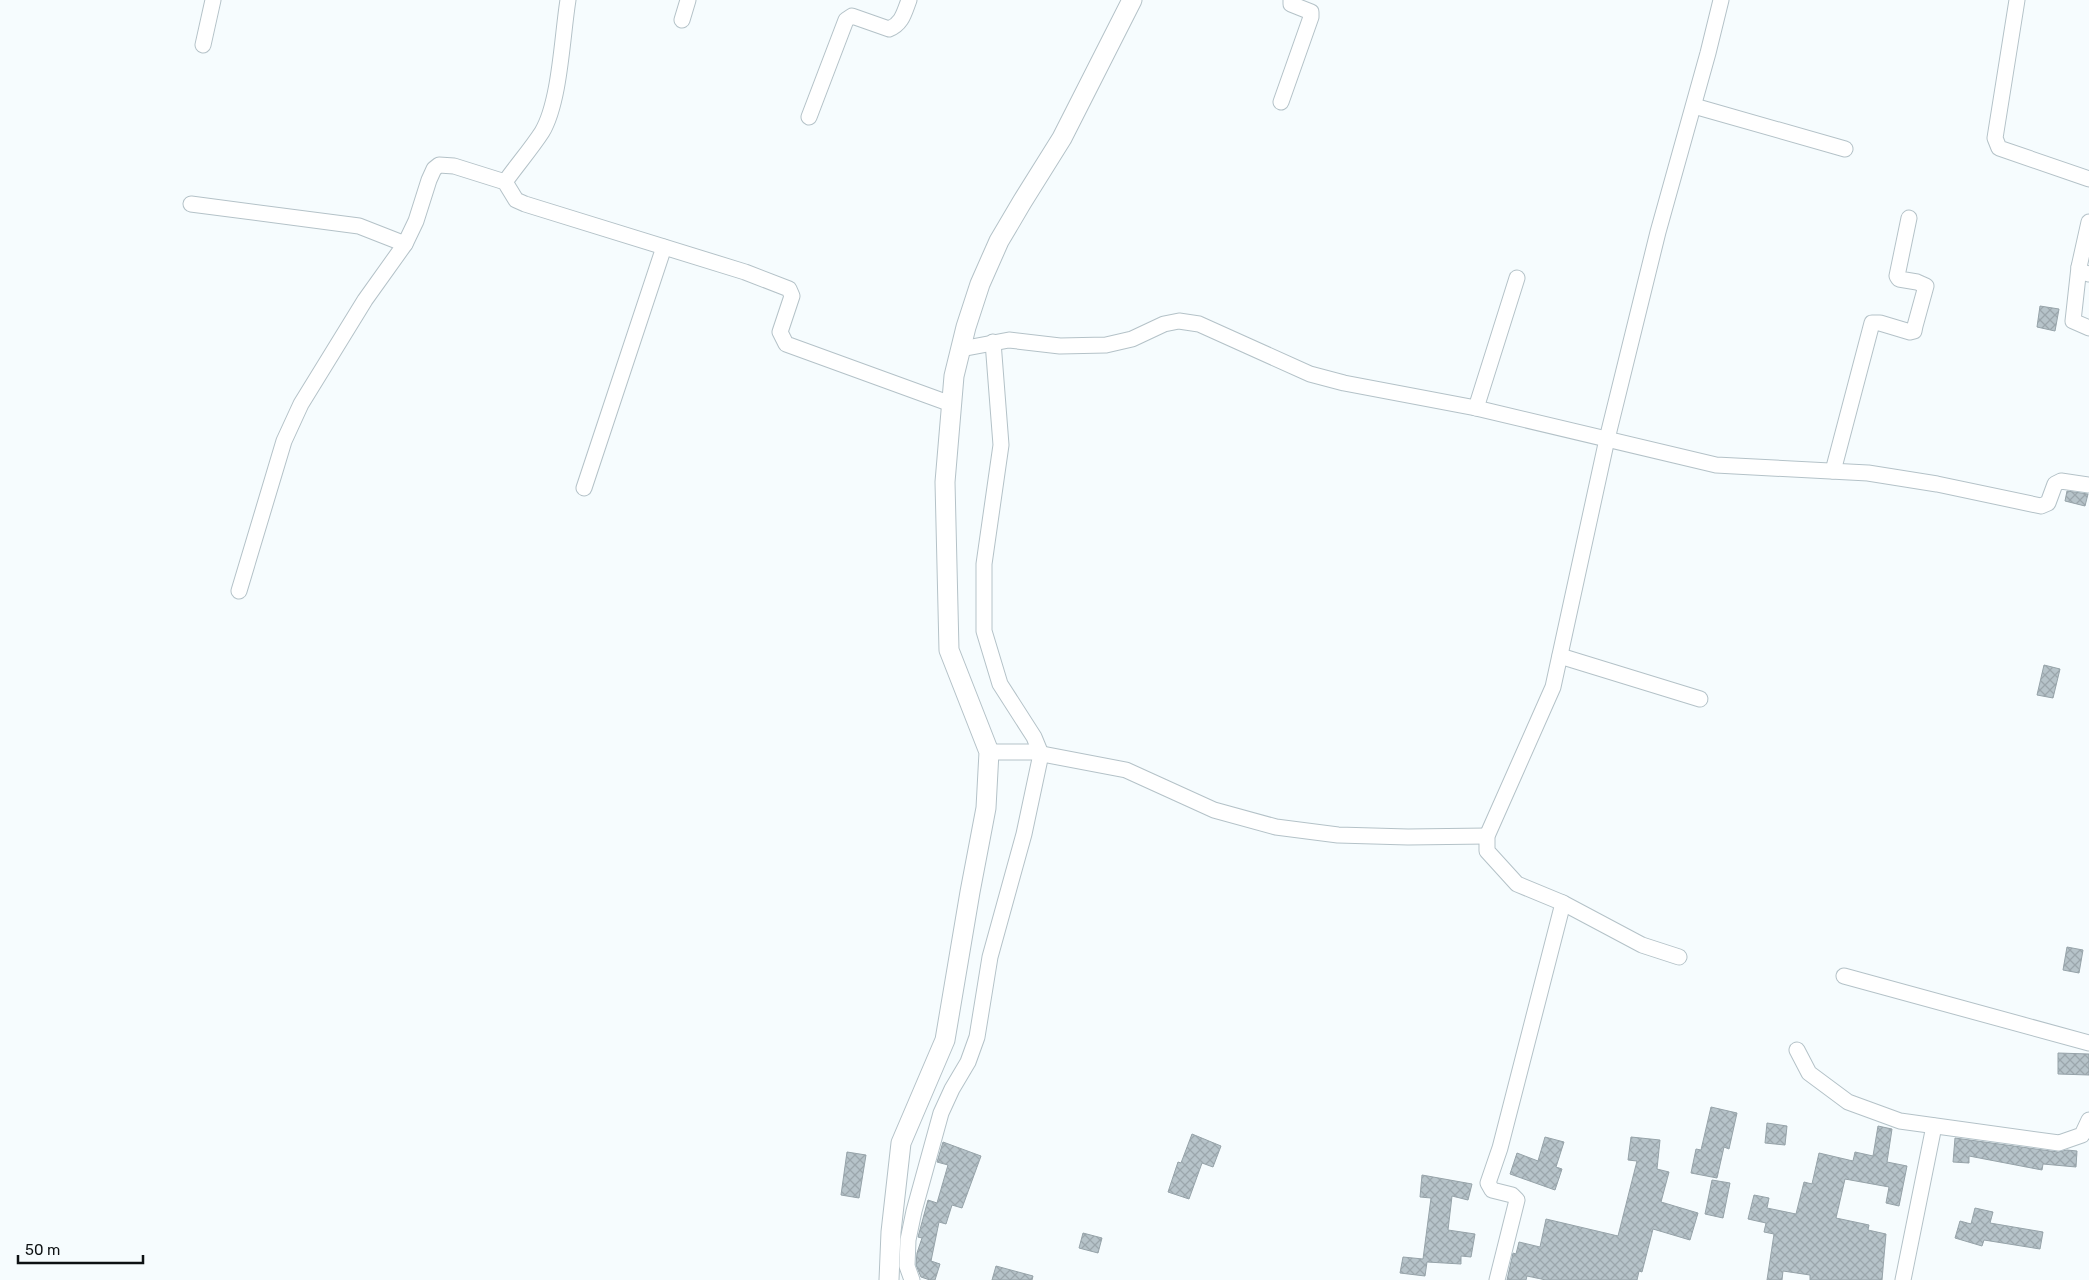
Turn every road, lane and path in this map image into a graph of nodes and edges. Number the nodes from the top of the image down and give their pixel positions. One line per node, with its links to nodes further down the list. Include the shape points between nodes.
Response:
1 (213, 0): 10 (street)
2 (568, 0): 16 (street, via 550,114 542,132)
3 (688, 0): 9 (street)
4 (908, 0): 13 (street, via 902,19 889,29 852,16 846,20)
5 (1132, 0): 26 (street, via 1062,138 999,241 980,284)
6 (1291, 0): 11 (street, via 1291,4 1311,12 1311,17)
7 (1721, 0): 12 (street)
8 (2017, 0): 15 (street, via 1994,138 1999,148)
9 (682, 20)
10 (203, 45)
11 (1281, 102)
12 (1694, 106): 14 (street); 29 (street, via 1658,232)
13 (809, 116)
14 (1845, 150)
15 (2089, 178)
16 (505, 182): 20 (street, via 454,166 439,165 429,180); 21 (street, via 516,200 525,204)
17 (191, 204): 20 (street, via 359,226)
18 (1909, 218): 30 (street, via 1897,276 1926,286 1914,331 1872,323)
19 (2089, 222): 22 (street)
20 (405, 244): 33 (street, via 364,300 301,404 284,441)
21 (664, 247): 27 (street, via 789,289 792,296 780,332 786,344); 32 (street)
22 (2084, 271): 24 (street, via 2073,321)
23 (1517, 278): 28 (street)
24 (2089, 328)
25 (993, 342): 26 (street); 28 (street, via 1106,345 1179,321 1199,324 1310,374); 37 (street, via 1000,445 984,564 984,631 1000,684 1034,737)
26 (961, 349): 27 (street)
27 (951, 404): 36 (street, via 945,482 949,650)
28 (1476, 408): 29 (street)
29 (1607, 438): 30 (street, via 1716,465); 34 (street)
30 (1833, 472): 31 (street, via 1901,478 2041,506 2048,503 2055,484 2061,481)
31 (2089, 485)
32 (584, 488)
33 (239, 591)
34 (1560, 656): 35 (street); 38 (street, via 1553,687)
35 (1700, 699)
36 (989, 752): 37 (street); 46 (street, via 986,808 945,1040 901,1143)
37 (1041, 754): 38 (street, via 1126,770 1214,810 1276,827 1338,835); 47 (street, via 1024,834 990,957 977,1037 941,1114 914,1211 907,1266)
38 (1487, 836): 39 (street, via 1487,851 1517,884)
39 (1562, 903): 40 (street, via 1642,945); 48 (street, via 1500,1148 1488,1183 1492,1190 1512,1195 1516,1200)
40 (1679, 957)
41 (1844, 976): 42 (street)
42 (2089, 1043)
43 (1797, 1050): 45 (street, via 1809,1073 1848,1102 1900,1121)
44 (2089, 1120): 45 (street, via 2082,1135 2059,1143)
45 (1934, 1126): 49 (street)
46 (889, 1280)
47 (912, 1280)
48 (1497, 1280)
49 (1903, 1280)

